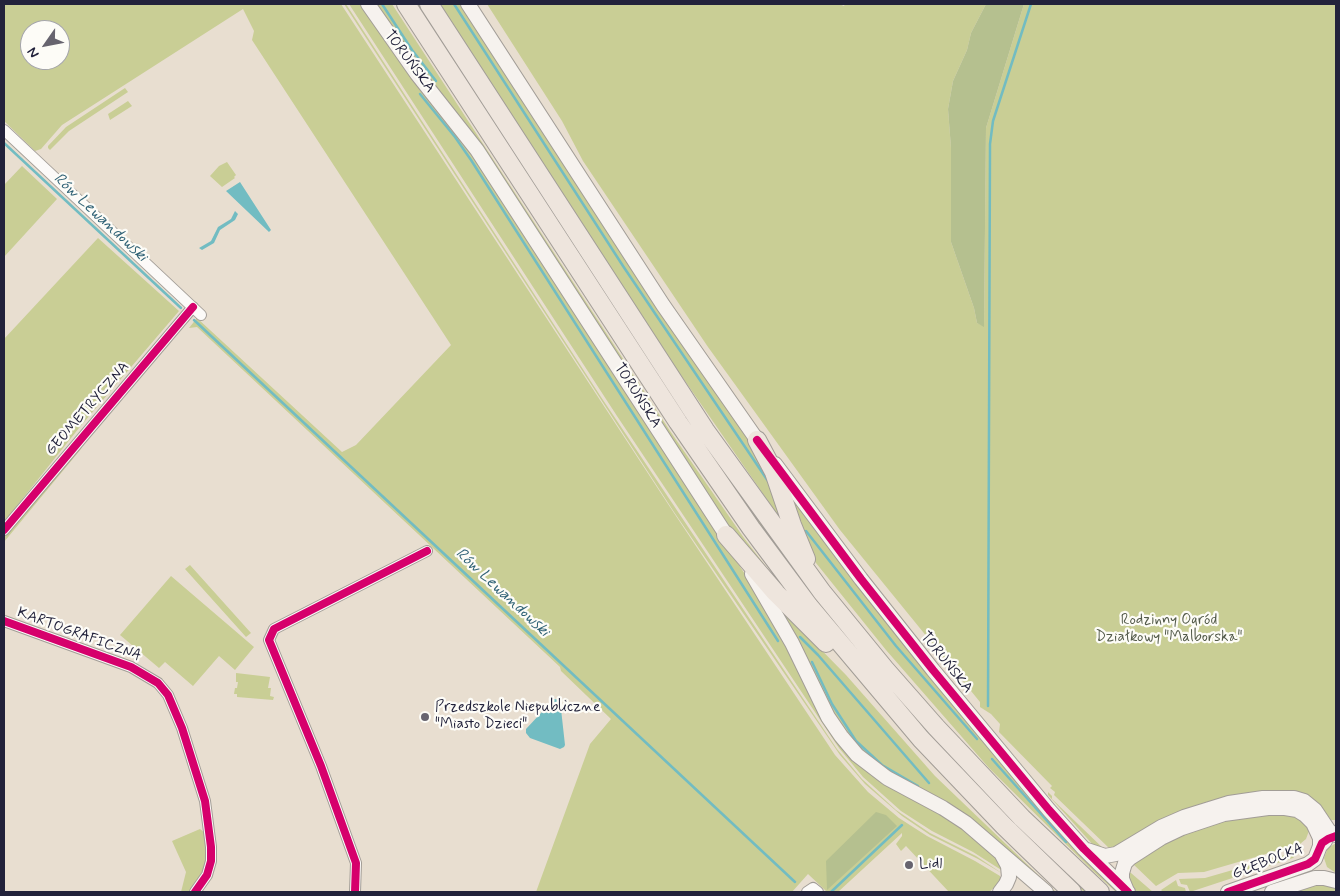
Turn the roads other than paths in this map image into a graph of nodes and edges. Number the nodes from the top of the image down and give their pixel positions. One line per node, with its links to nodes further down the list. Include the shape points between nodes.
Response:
1 (368, 4): 10 (street, TORUŃSKA, via 417,74 477,150)
2 (406, 4): 14 (highway, TORUŃSKA, via 678,422 751,528)
3 (429, 4): 12 (highway, via 705,430)
4 (468, 4): 8 (street, TORUŃSKA, via 663,305)
5 (4, 130): 6 (street)
6 (193, 307): 7 (street); 9 (street, GEOMETRYCZNA)
7 (201, 315)
8 (756, 440): 12 (highway, via 774,472 794,530); 17 (street, TORUŃSKA, via 933,670)
9 (4, 530)
10 (726, 535): 14 (highway, via 782,599 834,651); 16 (street, TORUŃSKA, via 789,636 828,717 848,745 883,775 955,815)
11 (427, 552): 23 (street, via 274,629 270,640 353,854 356,863)
12 (822, 592): 27 (highway, via 936,727 1022,818)
13 (4, 621): 22 (street, KARTOGRAFICZNA, via 131,667 158,683 168,695 206,801 211,861 207,875)
14 (871, 682): 26 (highway, TORUŃSKA, via 971,792)
15 (1336, 836): 17 (street, via 1316,810 1304,801 1263,798 1229,803 1184,817 1116,854 1105,856); 18 (street, GŁĘBOCKA, via 1327,840)
16 (997, 848): 20 (street, via 1009,870 1008,881); 21 (street, TORUŃSKA)
17 (1084, 849): 28 (street, TORUŃSKA)
18 (1319, 850): 19 (street, GŁĘBOCKA, via 1320,870); 28 (street, via 1320,838 1313,823 1297,810 1268,808 1224,814 1182,828 1130,858 1122,873); 29 (street, GŁĘBOCKA, via 1314,860 1304,866)
19 (1333, 880): 30 (street, GŁĘBOCKA, via 1315,878)
20 (1001, 891): 21 (street, via 1023,882 1030,882)
21 (1044, 891)
22 (195, 892)
23 (355, 892)
24 (807, 892): 25 (street, via 813,888)
25 (818, 892)
26 (1072, 892)
27 (1100, 892)
28 (1127, 892)
29 (1228, 892)
30 (1272, 892)

